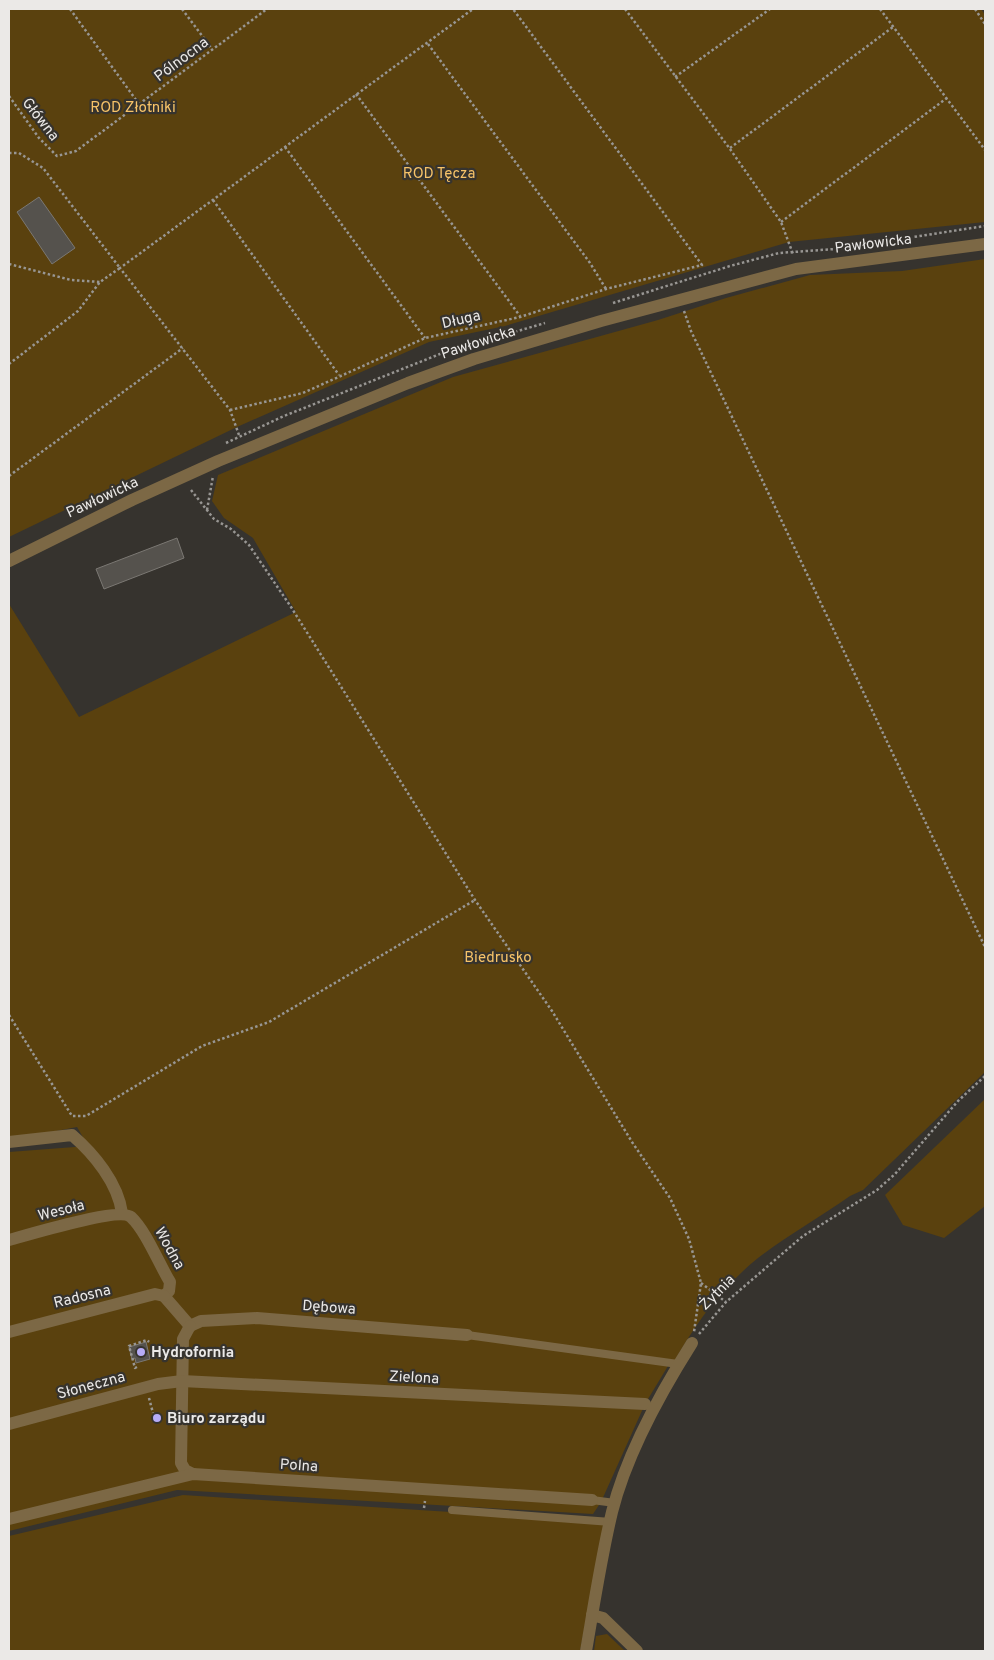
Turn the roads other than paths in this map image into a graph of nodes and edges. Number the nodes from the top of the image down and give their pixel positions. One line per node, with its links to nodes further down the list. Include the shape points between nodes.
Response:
1 (985, 244): 2 (street, Pawłowicka, via 796,269 474,359 408,382 218,461)
2 (9, 562)
3 (9, 1142): 4 (street, Wodna, via 72,1135 88,1149 104,1172)
4 (122, 1213): 5 (street, Wesoła); 6 (street, Wodna, via 130,1216 143,1232 170,1282 169,1291)
5 (9, 1240)
6 (164, 1296): 7 (street); 8 (street, Radosna, via 156,1294)
7 (190, 1326): 9 (street, Dębowa, via 200,1321 258,1318); 12 (street, via 183,1339)
8 (9, 1332)
9 (467, 1335): 11 (lane)
10 (692, 1343): 11 (street)
11 (678, 1364): 17 (street, via 634,1451)
12 (182, 1382): 13 (street, Zielona); 14 (street, Słoneczna, via 158,1384); 15 (street, via 181,1463)
13 (645, 1404)
14 (9, 1424)
15 (193, 1474): 16 (street, Polna); 19 (street, Polna)
16 (592, 1500): 17 (lane)
17 (615, 1503): 20 (street)
18 (452, 1510): 20 (lane)
19 (9, 1519)
20 (610, 1522): 21 (street)
21 (592, 1615): 22 (street); 23 (street, via 603,1618)
22 (586, 1651)
23 (637, 1651)

